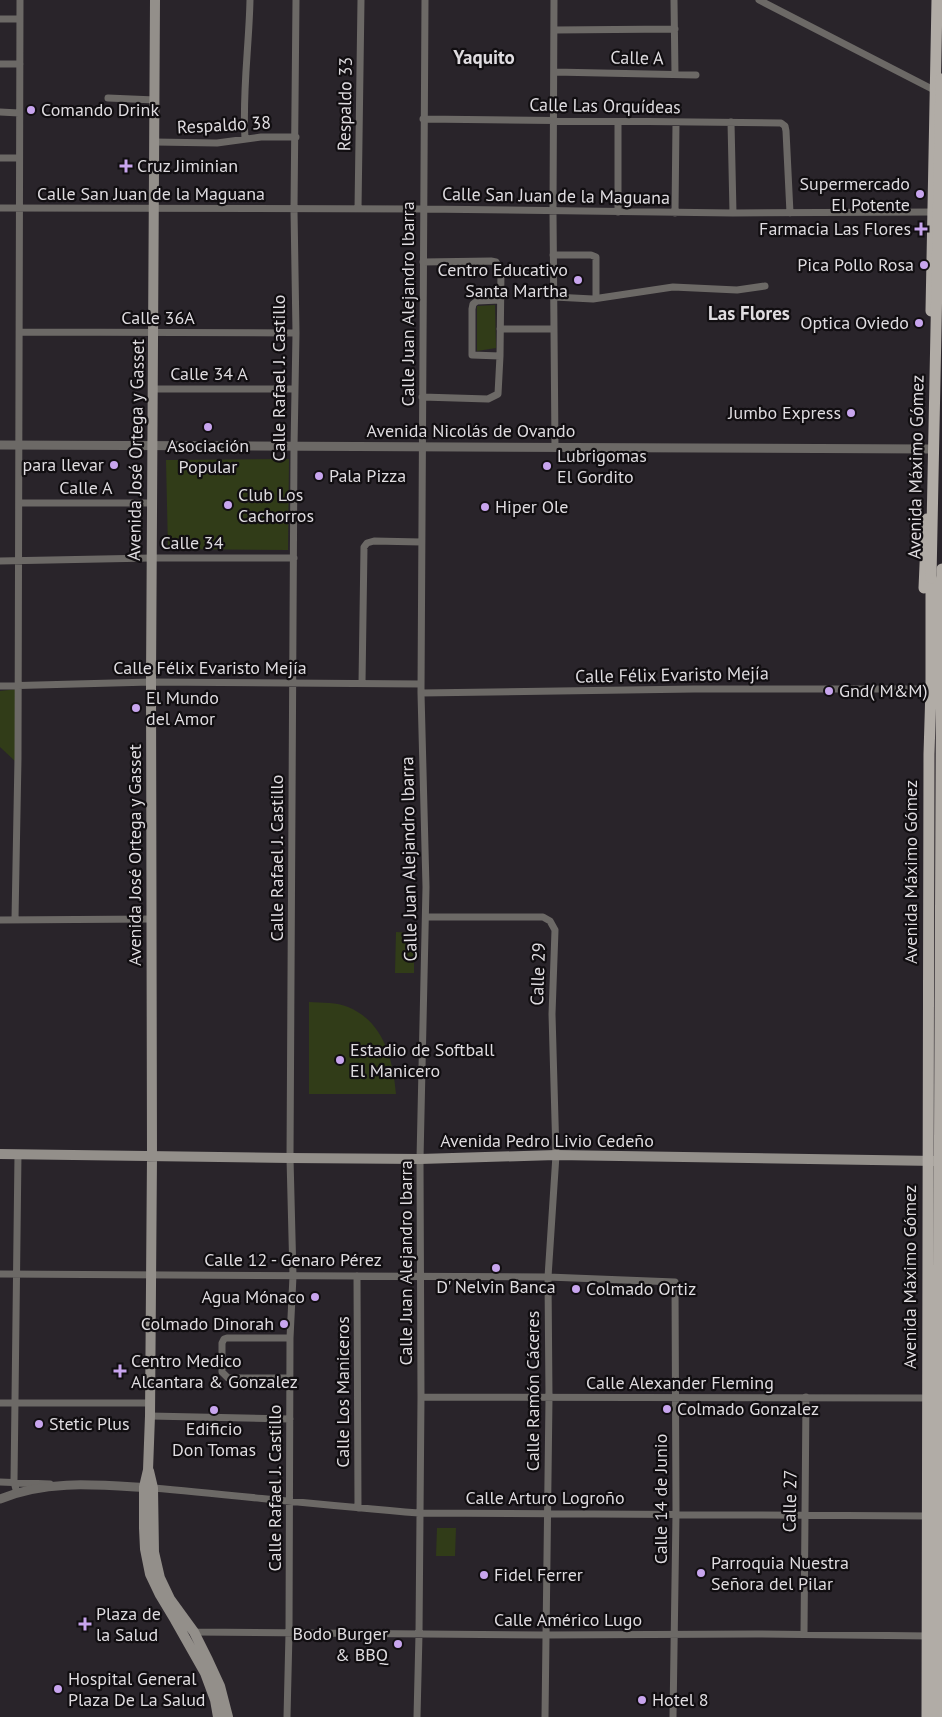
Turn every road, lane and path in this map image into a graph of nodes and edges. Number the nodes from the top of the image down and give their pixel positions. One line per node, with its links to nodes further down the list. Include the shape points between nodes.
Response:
1 (20, 0): 12 (street)
2 (155, 0): 24 (main road, Avenida José Ortega y Gasset)
3 (250, 0): 33 (street)
4 (296, 0): 32 (street, Calle Rafael J. Castillo)
5 (361, 0): 40 (street, Respaldo 33)
6 (425, 0): 27 (street, Calle Juan Alejandro lbarra)
7 (554, 0): 15 (street)
8 (674, 0): 14 (street, Calle A)
9 (759, 0): 22 (street)
10 (937, 0): 22 (main road)
11 (0, 19): 12 (street)
12 (20, 19): 17 (street)
13 (942, 27): 21 (main road, Avenida Máximo Gómez)
14 (675, 29): 15 (street); 19 (street, Calle A)
15 (554, 30): 18 (street)
16 (0, 64): 17 (street)
17 (20, 64): 26 (street)
18 (554, 72): 19 (street, Calle A); 28 (street)
19 (675, 74): 20 (street)
20 (696, 75)
21 (941, 79): 80 (main road, Avenida Máximo Gómez, bridge)
22 (934, 90): 45 (main road)
23 (108, 98): 24 (street)
24 (155, 100): 34 (main road, Avenida José Ortega y Gasset)
25 (0, 112): 26 (street)
26 (19, 113): 36 (street)
27 (423, 119): 28 (street, Calle Las Orquídeas); 42 (street, Calle Juan Alejandro lbarra)
28 (553, 121): 29 (street, Calle Las Orquídeas); 43 (street)
29 (618, 122): 30 (street, Calle Las Orquídeas); 44 (street)
30 (676, 122): 31 (street, Calle Las Orquídeas); 46 (street)
31 (732, 122): 47 (street); 48 (street, Calle Las Orquídeas, via 781,123 786,126)
32 (296, 137): 33 (street, Respaldo 38); 41 (street, Calle Rafael J. Castillo)
33 (245, 139): 34 (street, Respaldo 38, via 217,143)
34 (155, 142): 39 (main road, Avenida José Ortega y Gasset)
35 (0, 158): 36 (street)
36 (19, 158): 38 (street)
37 (0, 208): 38 (street, Calle San Juan de la Maguana)
38 (20, 208): 39 (street, Calle San Juan de la Maguana); 57 (street)
39 (154, 209): 41 (street, Calle San Juan de la Maguana); 58 (main road, Avenida José Ortega y Gasset)
40 (358, 209): 41 (street, Calle San Juan de la Maguana); 42 (street, Calle San Juan de la Maguana)
41 (294, 210): 59 (street, Calle Rafael J. Castillo)
42 (423, 210): 43 (street, Calle San Juan de la Maguana); 50 (street, Calle Juan Alejandro lbarra)
43 (553, 212): 44 (street, Calle San Juan de la Maguana); 49 (street)
44 (618, 212): 46 (street, Calle San Juan de la Maguana)
45 (937, 212): 48 (street, Calle San Juan de la Maguana); 70 (main road)
46 (675, 213): 47 (street, Calle San Juan de la Maguana)
47 (733, 213): 48 (street, Calle San Juan de la Maguana)
48 (790, 213)
49 (554, 255): 52 (street); 53 (street, via 596,257)
50 (423, 262): 54 (street, via 496,262 501,271); 63 (street, Calle Juan Alejandro lbarra)
51 (765, 286): 53 (street, via 737,290 673,287)
52 (554, 297): 53 (street); 56 (street)
53 (596, 298)
54 (500, 300): 55 (street); 60 (street, via 473,304 472,356)
55 (500, 329): 56 (street); 60 (street)
56 (553, 329): 69 (street)
57 (20, 332): 58 (street, Calle 36A); 65 (street)
58 (154, 333): 59 (street, Calle 36A); 61 (main road, Avenida José Ortega y Gasset)
59 (296, 333): 62 (street, Calle Rafael J. Castillo)
60 (500, 356): 63 (street, via 498,394 493,398)
61 (154, 389): 62 (street, Calle 34 A); 66 (main road, Avenida José Ortega y Gasset)
62 (295, 389): 67 (street, Calle Rafael J. Castillo)
63 (422, 397): 68 (street, Calle Juan Alejandro lbarra)
64 (0, 445): 65 (street, Avenida Nicolás de Ovando)
65 (20, 445): 66 (street, Avenida Nicolás de Ovando); 72 (street)
66 (154, 446): 67 (street, Avenida Nicolás de Ovando); 73 (main road, Avenida José Ortega y Gasset)
67 (294, 446): 68 (street, Avenida Nicolás de Ovando); 76 (street, Calle Rafael J. Castillo)
68 (422, 448): 69 (street, Avenida Nicolás de Ovando); 74 (street, Calle Juan Alejandro lbarra)
69 (555, 448): 70 (street, Avenida Nicolás de Ovando)
70 (930, 449): 71 (main road, Avenida Nicolás de Ovando); 87 (main road, via 924,588)
71 (942, 450)
72 (19, 503): 73 (street, Calle A); 77 (street)
73 (152, 503): 75 (main road, Avenida José Ortega y Gasset)
74 (421, 542): 83 (street, via 374,541 364,547); 85 (street, Calle Juan Alejandro lbarra)
75 (151, 558): 76 (street, Calle 34); 77 (street, Calle 34); 81 (main road, Avenida José Ortega y Gasset)
76 (294, 558): 82 (street, Calle Rafael J. Castillo)
77 (18, 560): 78 (street, Calle 34); 84 (street)
78 (0, 561)
79 (942, 569): 80 (main road, Avenida Máximo Gómez)
80 (936, 578): 89 (main road, Avenida Máximo Gómez); 90 (main road, Avenida Máximo Gómez)
81 (151, 682): 82 (street, Calle Félix Evaristo Mejía); 84 (street, Calle Félix Evaristo Mejía); 93 (main road, Avenida José Ortega y Gasset)
82 (293, 683): 83 (street, Calle Félix Evaristo Mejía); 100 (street, Calle Rafael J. Castillo)
83 (362, 683): 85 (street, Calle Félix Evaristo Mejía)
84 (18, 684): 86 (street, Calle Félix Evaristo Mejía); 92 (street)
85 (421, 684): 88 (street, Calle Juan Alejandro lbarra)
86 (0, 686)
87 (924, 688): 88 (street, Calle Félix Evaristo Mejía); 89 (main road)
88 (421, 693): 91 (street, Calle Juan Alejandro lbarra)
89 (929, 754): 102 (main road, Avenida Máximo Gómez)
90 (942, 754): 95 (main road, Avenida Máximo Gómez)
91 (426, 917): 98 (street, Calle 29, via 542,917 550,921 555,930 552,1014); 101 (street, Calle Juan Alejandro lbarra)
92 (15, 919): 93 (street); 94 (street)
93 (152, 919): 99 (main road, Avenida José Ortega y Gasset)
94 (0, 920)
95 (941, 925): 102 (main road, Avenida Máximo Gómez, via 941,1044)
96 (0, 1154): 97 (main road, Avenida Pedro Livio Cedeño)
97 (18, 1154): 99 (main road, Avenida Pedro Livio Cedeño); 104 (street)
98 (556, 1155): 101 (main road, Avenida Pedro Livio Cedeño); 102 (main road, Avenida Pedro Livio Cedeño); 109 (street, Calle Ramón Cáceres)
99 (152, 1156): 100 (main road, Avenida Pedro Livio Cedeño); 105 (main road, Avenida José Ortega y Gasset)
100 (290, 1158): 101 (main road, Avenida Pedro Livio Cedeño); 106 (street, Calle Rafael J. Castillo)
101 (420, 1158): 108 (street, Calle Juan Alejandro lbarra)
102 (936, 1161): 117 (main road, Avenida Máximo Gómez)
103 (0, 1274): 104 (street, Calle 12 - Genaro Pérez)
104 (16, 1274): 105 (street, Calle 12 - Genaro Pérez); 119 (street)
105 (150, 1274): 106 (street, Calle 12 - Genaro Pérez); 120 (main road, Avenida José Ortega y Gasset)
106 (293, 1276): 107 (street, Calle 12 - Genaro Pérez); 111 (street, Calle Rafael J. Castillo)
107 (357, 1276): 108 (street, Calle 12 - Genaro Pérez); 130 (street, Calle Los Maniceros)
108 (420, 1276): 109 (street, Calle 12 - Genaro Pérez); 113 (street, Calle Juan Alejandro lbarra)
109 (548, 1277): 110 (street, Calle 12 - Genaro Pérez); 115 (street, Calle Ramón Cáceres)
110 (675, 1282): 114 (street, Calle 14 de Junio)
111 (290, 1338): 112 (street, Calle Rafael J. Castillo); 112 (street, via 224,1339 222,1372 228,1378)
112 (290, 1378): 122 (street, Calle Rafael J. Castillo)
113 (421, 1397): 115 (street, Calle Alexander Fleming); 131 (street, Calle Juan Alejandro lbarra)
114 (676, 1397): 115 (street, Calle Alexander Fleming); 116 (street, Calle Alexander Fleming); 133 (street, Calle 14 de Junio)
115 (549, 1398): 132 (street, Calle Ramón Cáceres)
116 (806, 1398): 117 (street, Calle Alexander Fleming); 134 (street, Calle 27)
117 (933, 1398): 135 (main road, Avenida Máximo Gómez)
118 (0, 1403): 119 (street)
119 (15, 1403): 120 (street); 124 (street)
120 (149, 1403): 121 (main road, Avenida José Ortega y Gasset)
121 (150, 1416): 122 (street); 126 (main road, Avenida José Ortega y Gasset)
122 (290, 1419): 129 (street, Calle Rafael J. Castillo)
123 (0, 1482): 124 (street)
124 (14, 1482): 125 (street); 127 (street)
125 (61, 1484): 126 (street); 127 (street)
126 (149, 1488): 129 (street, Calle Arturo Logroño); 136 (main road, Avenida José Ortega y Gasset, via 145,1549 150,1574); 137 (main road, Avenida José Ortega y Gasset, via 154,1552 160,1578 170,1599)
127 (17, 1493): 128 (street)
128 (0, 1499)
129 (290, 1500): 130 (street, Calle Arturo Logroño); 138 (street, Calle Rafael J. Castillo)
130 (358, 1508): 131 (street, Calle Arturo Logroño)
131 (419, 1513): 132 (street, Calle Arturo Logroño); 139 (street, Calle Juan Alejandro lbarra)
132 (547, 1514): 133 (street, Calle Arturo Logroño); 142 (street, Calle Ramón Cáceres)
133 (676, 1514): 134 (street, Calle Arturo Logroño); 140 (street, Calle 14 de Junio)
134 (805, 1515): 135 (street, Calle Arturo Logroño); 141 (street, Calle 27)
135 (933, 1516): 143 (main road, Avenida Máximo Gómez)
136 (176, 1620): 137 (street); 144 (main road, Avenida José Ortega y Gasset, via 205,1673 216,1700)
137 (194, 1632): 138 (street, Calle Américo Lugo); 145 (main road, Avenida José Ortega y Gasset, via 217,1679)
138 (289, 1633): 139 (street, Calle Américo Lugo); 146 (street, Calle Rafael J. Castillo)
139 (419, 1634): 142 (street, Calle Américo Lugo); 147 (street, Calle Juan Alejandro lbarra)
140 (674, 1634): 141 (street, Calle Américo Lugo); 142 (street, Calle Américo Lugo); 149 (street, Calle 14 de Junio)
141 (804, 1634): 143 (street, Calle Américo Lugo)
142 (546, 1635): 148 (street, Calle Ramón Cáceres)
143 (935, 1636): 150 (main road, Avenida Máximo Gómez); 151 (main road, Avenida Máximo Gómez)
144 (218, 1717)
145 (228, 1717)
146 (287, 1717)
147 (417, 1717)
148 (545, 1717)
149 (673, 1717)
150 (927, 1717)
151 (937, 1717)

